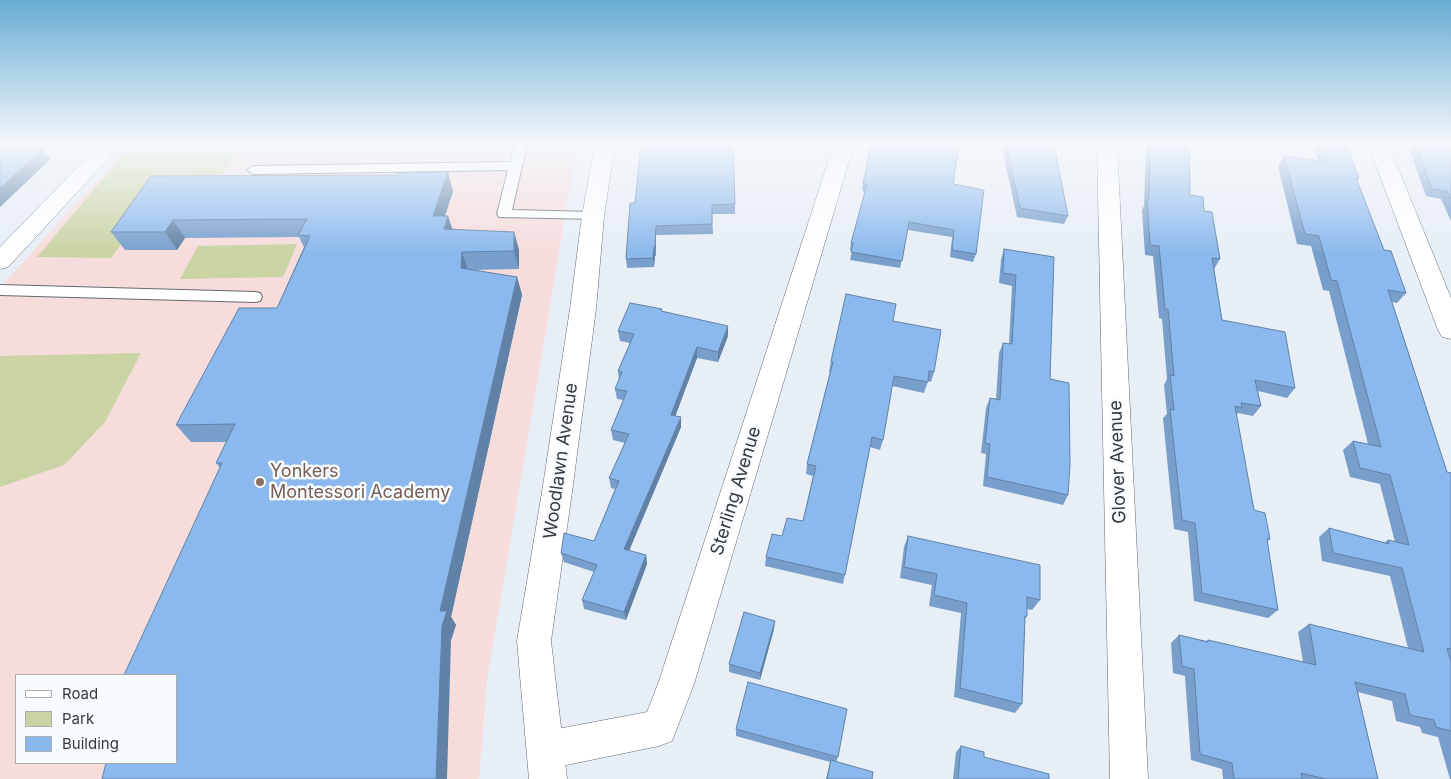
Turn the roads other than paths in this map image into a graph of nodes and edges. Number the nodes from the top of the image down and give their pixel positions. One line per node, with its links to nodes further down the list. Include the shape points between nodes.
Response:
1 (77, 180): 8 (street)
2 (512, 180): 7 (lane, via 504,214)
3 (599, 180): 7 (street, Woodlawn Avenue)
4 (833, 180): 12 (street, Sterling Avenue, via 676,684 659,728)
5 (1108, 180): 14 (street, Glover Avenue)
6 (1392, 180): 11 (street)
7 (593, 216): 12 (street, Woodlawn Avenue, via 558,492 534,641)
8 (0, 261)
9 (0, 290): 10 (lane)
10 (254, 297)
11 (1451, 330)
12 (546, 750): 13 (street, Woodlawn Avenue)
13 (548, 779)
14 (1129, 779)

